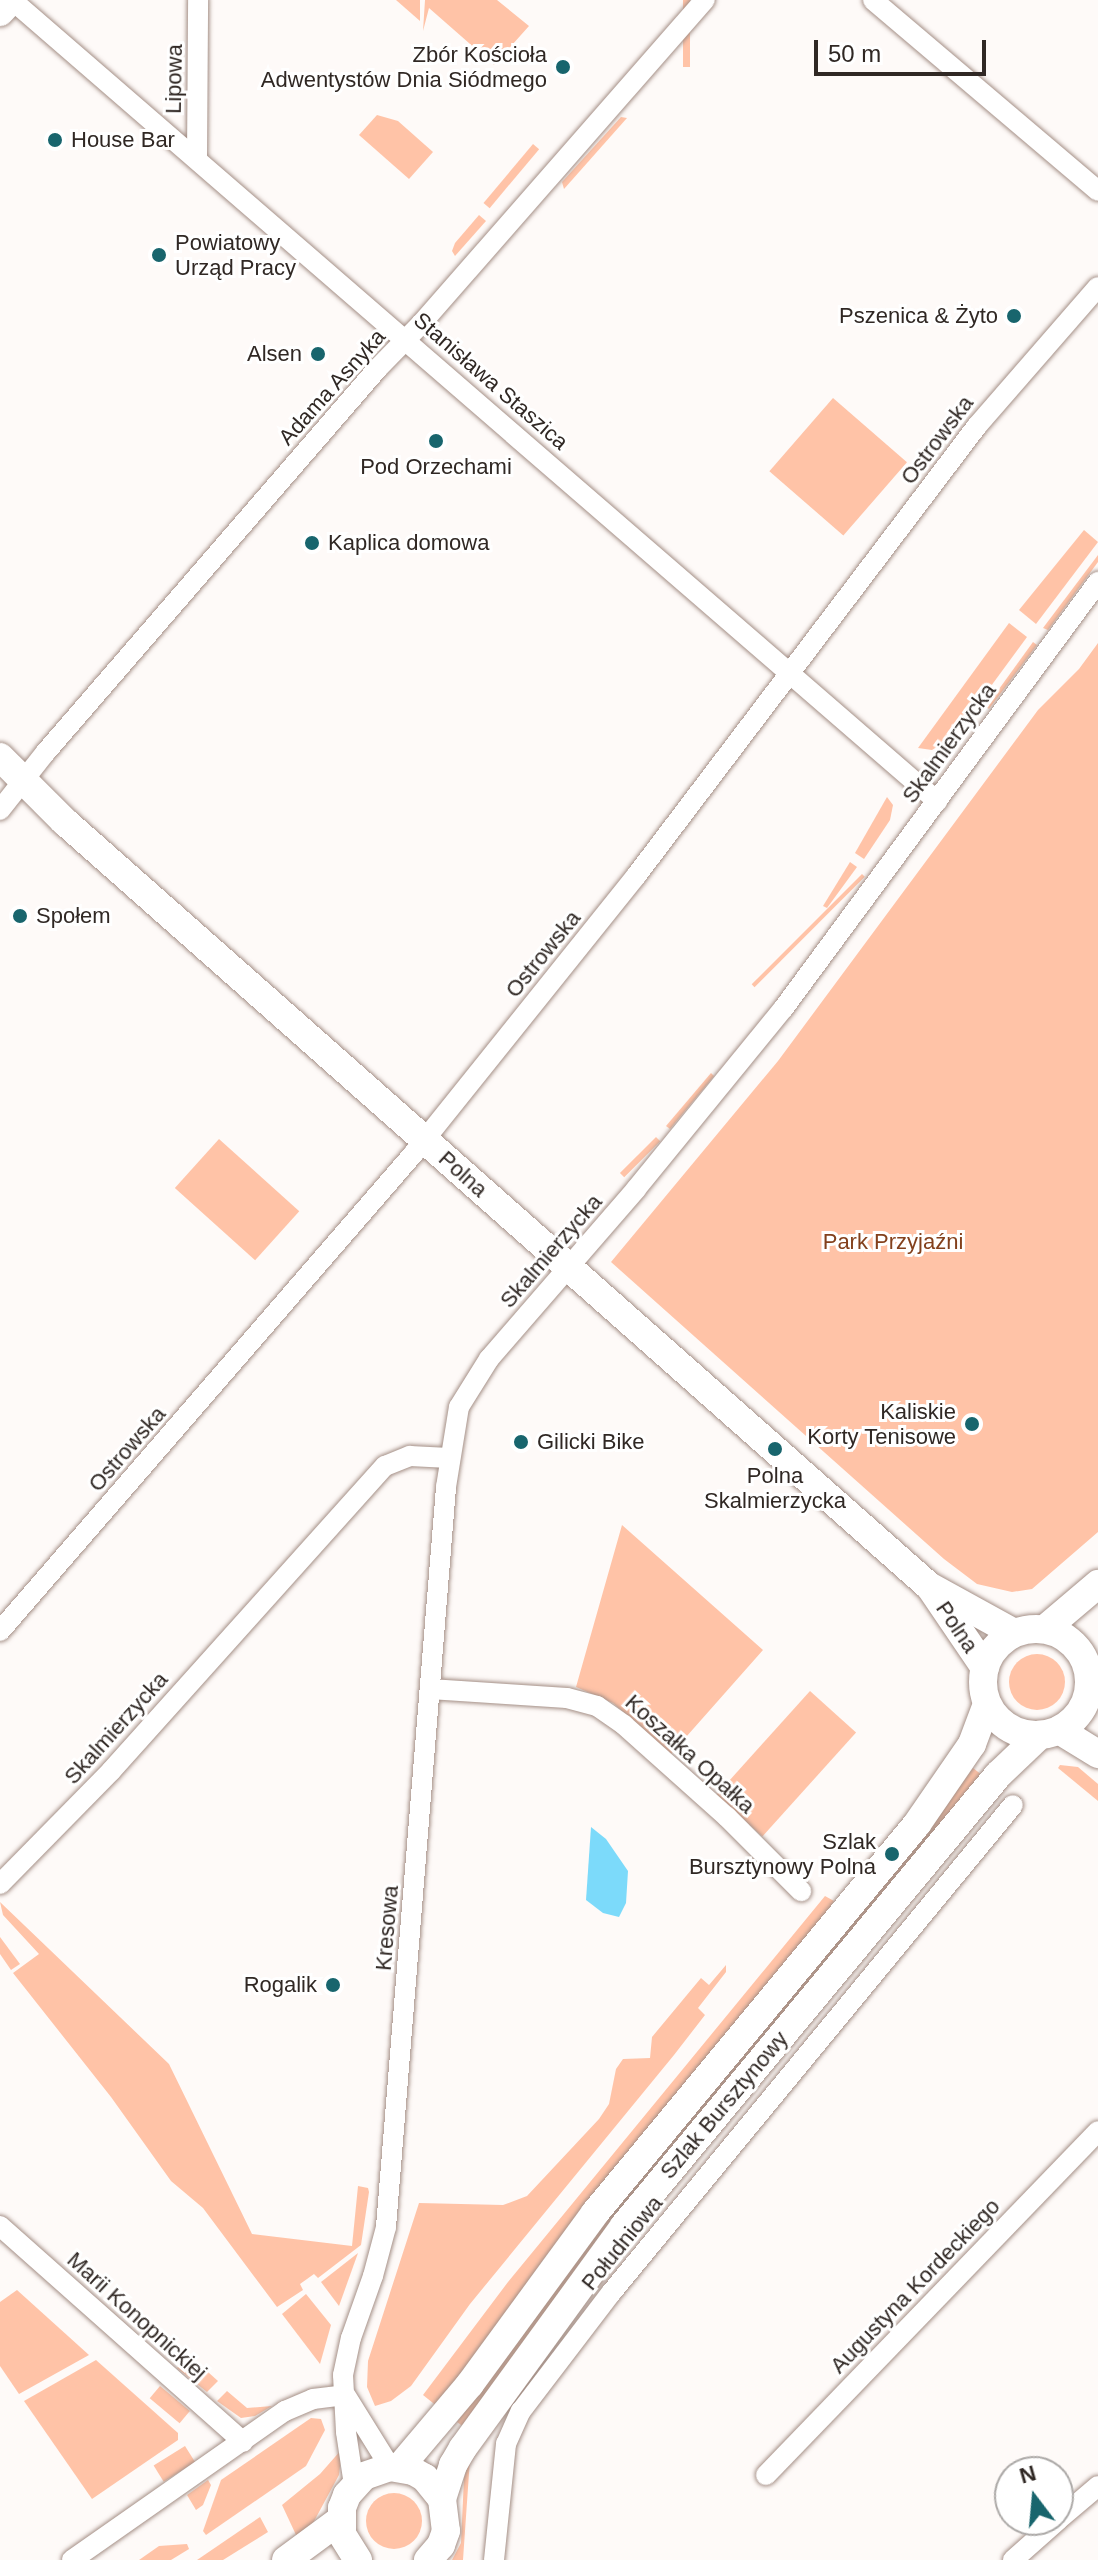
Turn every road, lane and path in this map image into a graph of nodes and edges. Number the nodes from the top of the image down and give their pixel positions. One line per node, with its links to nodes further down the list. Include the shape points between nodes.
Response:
1 (12, 0): 5 (main road); 6 (street, Stanisława Staszica)
2 (198, 0): 6 (street, Lipowa)
3 (705, 0): 9 (street, Adama Asnyka)
4 (873, 0): 7 (street)
5 (0, 12)
6 (197, 158): 9 (street, Stanisława Staszica)
7 (1098, 191)
8 (1098, 287): 11 (street, Ostrowska, via 977,426)
9 (408, 340): 11 (street, Stanisława Staszica); 13 (street, Adama Asnyka, via 378,368)
10 (1098, 582): 14 (street, Skalmierzycka)
11 (791, 673): 14 (street, Stanisława Staszica); 16 (street, Ostrowska)
12 (0, 757): 13 (main road, Polna)
13 (23, 781): 15 (street, Adama Asnyka); 16 (main road, Polna)
14 (937, 801): 17 (street, Skalmierzycka, via 755,1045)
15 (0, 810)
16 (425, 1140): 17 (main road, Polna); 22 (street, Ostrowska)
17 (569, 1267): 18 (street, Skalmierzycka, via 471,1383 459,1407); 20 (main road, Polna)
18 (449, 1458): 26 (street, Kresowa); 32 (street, Skalmierzycka, via 410,1456 385,1466 111,1771)
19 (1098, 1584): 21 (main road)
20 (929, 1586): 23 (main road, Polna); 25 (main road, Polna)
21 (1045, 1629): 23 (main road); 24 (main road)
22 (0, 1631)
23 (1014, 1633): 25 (main road, via 1000,1643)
24 (1092, 1651): 28 (main road)
25 (985, 1668): 27 (main road)
26 (430, 1689): 33 (street, Koszałka Opałka, via 567,1698 597,1706 727,1817); 36 (street, Kresowa, via 386,2227 345,2359)
27 (987, 1704): 29 (main road, via 1009,1728); 38 (main road, Szlak Bursztynowy, via 972,1744 917,1824 595,2213 470,2384)
28 (1092, 1709): 29 (main road)
29 (1050, 1733): 30 (main road); 42 (main road, Szlak Bursztynowy, via 1006,1766 614,2238 463,2448)
30 (1098, 1754)
31 (1013, 1805): 50 (street, Południowa, via 611,2293 521,2411 506,2444)
32 (0, 1884)
33 (801, 1891)
34 (1098, 2131): 39 (street, Augustyna Kordeckiego)
35 (0, 2226): 37 (street, Marii Konopnickiej)
36 (345, 2395): 37 (street, via 299,2404); 38 (street); 40 (street, Kresowa)
37 (243, 2442): 46 (street)
38 (395, 2468): 40 (main road, via 364,2476); 42 (main road, via 425,2478)
39 (766, 2475)
40 (354, 2485): 44 (main road)
41 (1098, 2486): 43 (street)
42 (442, 2499): 49 (main road, via 446,2531)
43 (1074, 2506)
44 (340, 2520): 47 (main road); 48 (main road, via 348,2548)
45 (1040, 2536): 51 (street)
46 (72, 2560)
47 (286, 2560)
48 (358, 2560)
49 (428, 2560)
50 (494, 2560)
51 (1013, 2560)

